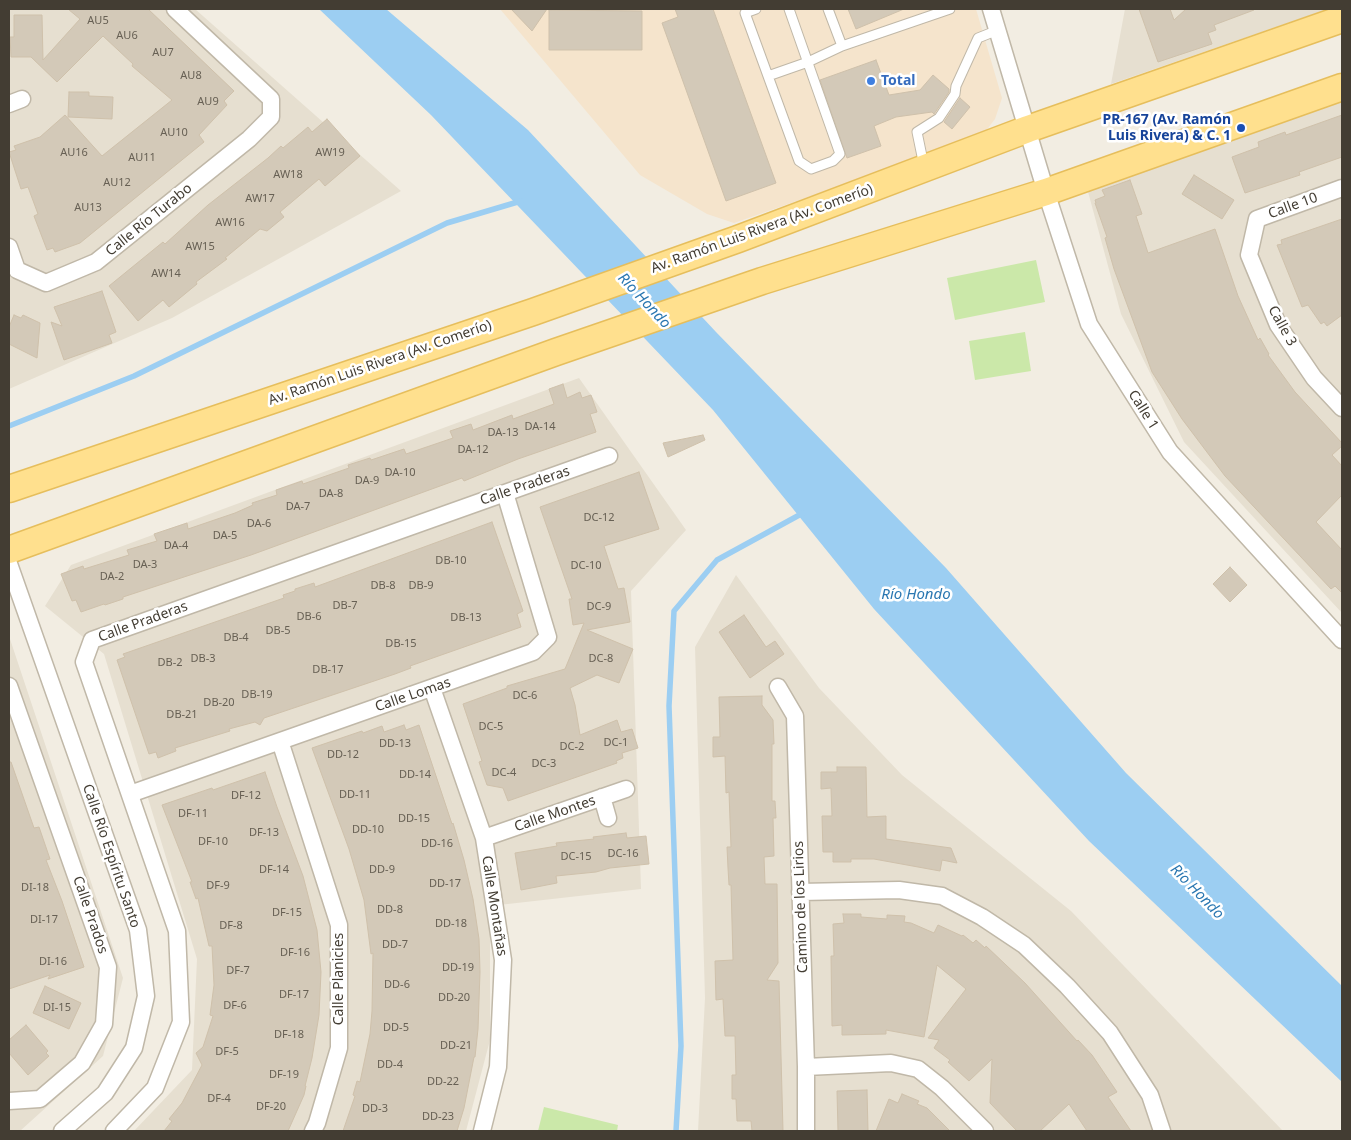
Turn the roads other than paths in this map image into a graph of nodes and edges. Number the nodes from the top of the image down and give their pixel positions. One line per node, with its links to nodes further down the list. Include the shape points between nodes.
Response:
1 (175, 9): 18 (street, Calle Río Turabo, via 272,98 271,117 249,139 96,262 46,283 17,270)
2 (756, 9): 11 (lane, via 745,13)
3 (789, 9): 10 (lane)
4 (828, 9): 9 (lane)
5 (950, 9): 9 (lane)
6 (991, 9): 8 (street, Calle 1)
7 (1342, 19): 13 (main road, Av. Ramón Luis Rivera (Av. Comerío))
8 (998, 30): 13 (street, Calle 1); 14 (lane, via 978,38 955,94 939,118 917,132)
9 (842, 46): 10 (lane)
10 (808, 62): 11 (lane); 11 (lane, via 840,154 833,161 811,169 799,161)
11 (768, 76)
12 (1342, 87): 16 (main road)
13 (1028, 129): 14 (main road, Av. Ramón Luis Rivera (Av. Comerío)); 16 (street, Calle 1)
14 (924, 168): 21 (main road, Av. Ramón Luis Rivera (Av. Comerío), via 533,312)
15 (1342, 188): 17 (street, Calle 10, via 1258,219)
16 (1046, 192): 23 (main road, via 762,280); 25 (street, Calle 1, via 1089,324 1170,452)
17 (1254, 232): 19 (street, Calle 3, via 1249,255 1278,325 1314,378)
18 (9, 247)
19 (1342, 408)
20 (609, 456): 22 (street, Calle Praderas)
21 (9, 489)
22 (505, 493): 28 (street, Calle Lomas, via 548,637 533,652); 31 (street, Calle Praderas, via 92,640 84,662)
23 (9, 550)
24 (9, 564): 38 (street, Calle Río Espíritu Santo, via 138,930 146,996 134,1048 105,1092)
25 (1342, 640)
26 (9, 686): 37 (street, Calle Prados, via 108,967 104,1024 82,1063 40,1099)
27 (778, 687): 35 (street, Camino de los Lirios, via 795,716)
28 (432, 688): 29 (street, Calle Lomas); 34 (street, Calle Montañas)
29 (280, 741): 31 (street, Calle Lomas); 40 (street, Calle Planicies, via 339,925 339,1048)
30 (626, 789): 32 (street, Calle Montes)
31 (130, 794): 39 (street, Calle Praderas, via 177,931 182,1022 155,1088)
32 (602, 797): 33 (street); 34 (street, Calle Montes)
33 (608, 818)
34 (484, 838): 41 (street, Calle Montañas, via 503,960 498,1067)
35 (800, 892): 36 (street, Camino de los Lirios); 44 (street, via 899,890 942,896 1024,944 1110,1033 1150,1095)
36 (806, 1067): 42 (street, Camino de los Lirios); 43 (street, via 891,1063 918,1069)
37 (9, 1101)
38 (62, 1131)
39 (114, 1131)
40 (312, 1131)
41 (482, 1131)
42 (806, 1131)
43 (985, 1131)
44 (1162, 1131)

